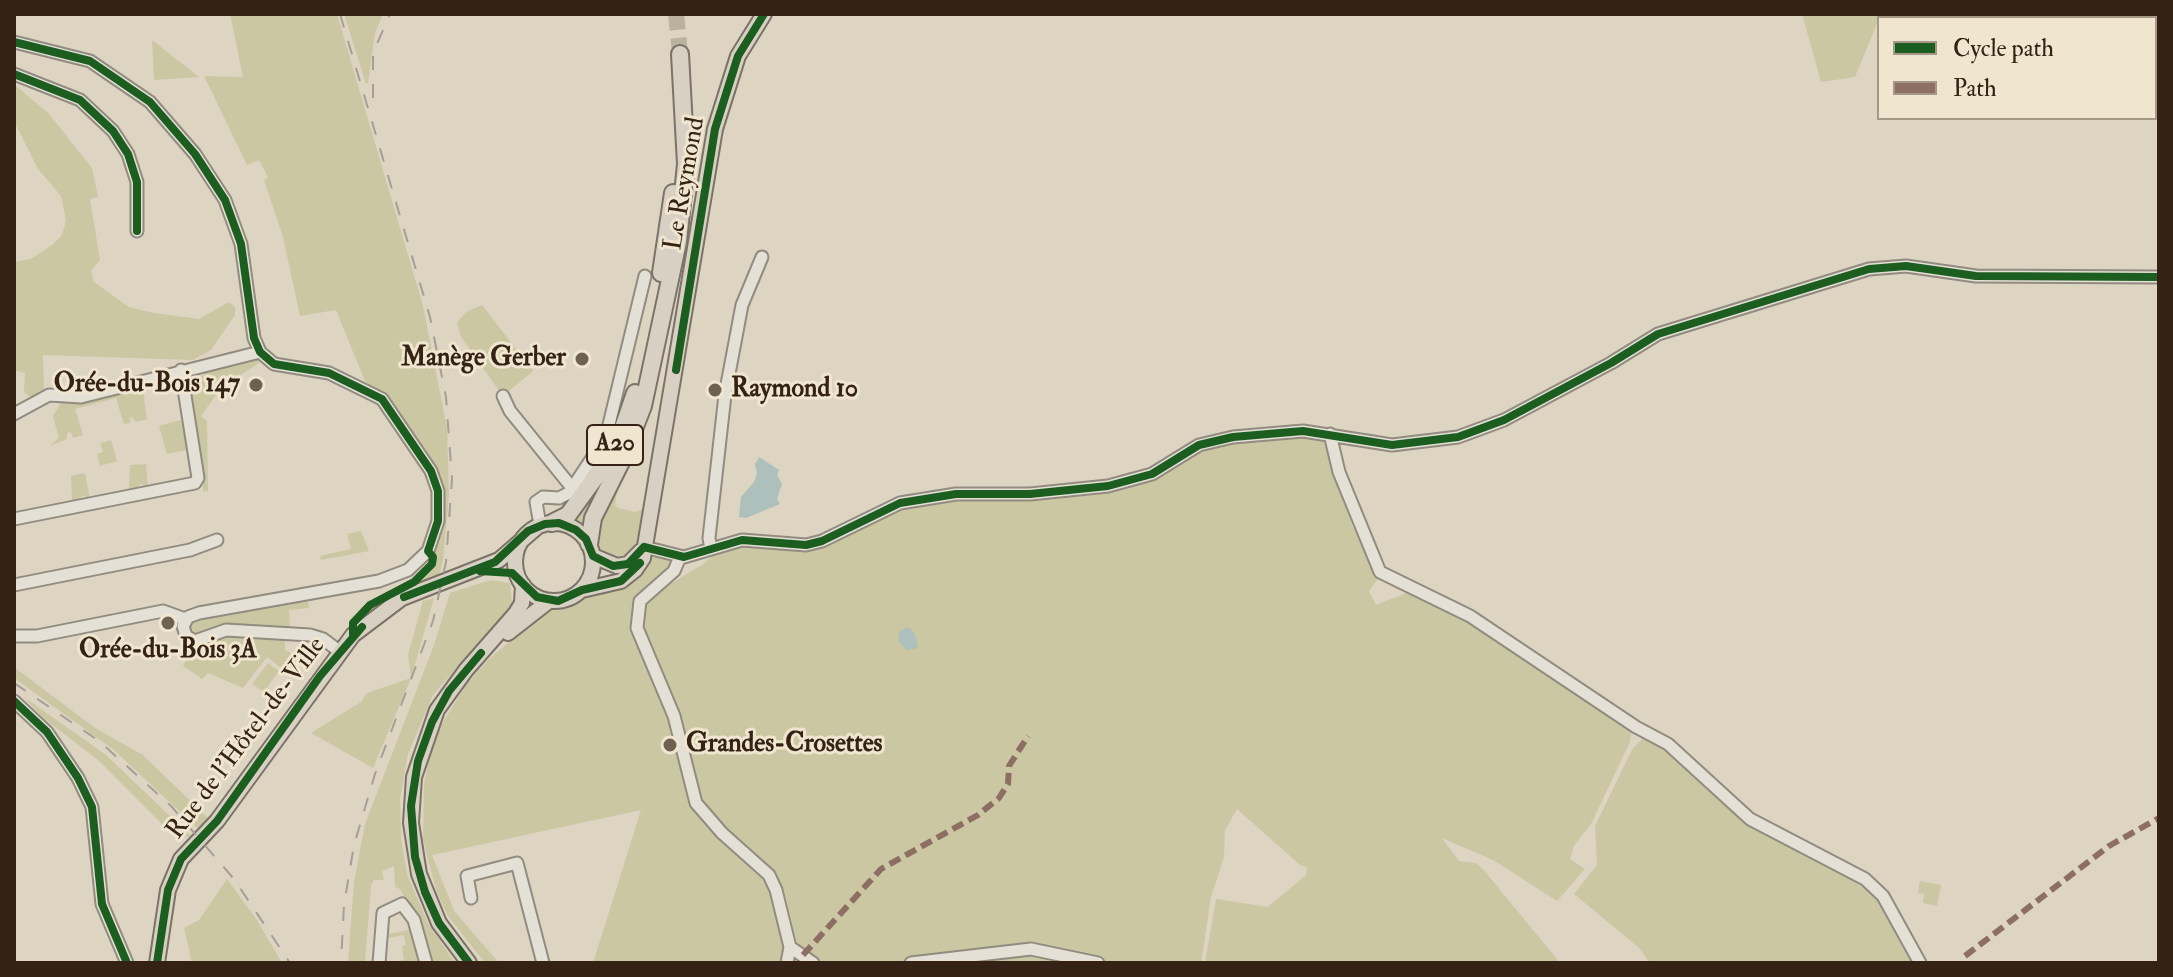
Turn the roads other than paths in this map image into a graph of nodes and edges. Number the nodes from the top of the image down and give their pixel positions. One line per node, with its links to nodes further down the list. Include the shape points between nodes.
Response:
1 (764, 14): 19 (main road, Le Reymond, via 738,56 715,129)
2 (14, 42): 8 (street, via 65,53 115,75 150,102 189,147 234,223)
3 (14, 74): 4 (street, via 80,100 113,131 137,182)
4 (137, 231)
5 (762, 257): 17 (street, via 742,305 725,395)
6 (645, 276): 13 (street, via 606,437)
7 (2159, 277): 12 (street, via 1976,276 1906,266 1869,269 1658,334 1598,371 1473,433 1392,445)
8 (260, 352): 9 (street); 26 (street, via 274,364 329,373 382,399 436,482 435,533 420,560 390,578)
9 (181, 370): 11 (street, via 81,397 49,395); 14 (street, via 195,483)
10 (503, 396): 13 (street)
11 (14, 414)
12 (1330, 434): 17 (street, via 1291,431 1213,440 1159,471 1119,484 1030,494 921,497 880,510 814,544 749,539); 43 (street, via 1339,472 1380,572 1470,616 1668,744 1750,819 1865,879 1883,896)
13 (573, 489): 15 (street, via 536,502)
14 (14, 519)
15 (543, 525): 18 (main road, via 572,527); 18 (highway, A20, via 574,509 607,460 639,379 674,185 680,54 686,164 678,242 643,406 593,518); 21 (main road, Rue de l'Hôtel-de-Ville); 22 (main road, via 518,551 514,562)
16 (217, 540): 23 (street)
17 (711, 549): 20 (street)
18 (591, 550): 19 (main road, via 608,565 621,566); 24 (main road, via 592,571)
19 (651, 550): 20 (street); 24 (main road, via 628,577)
20 (680, 557): 32 (street, via 674,571 640,601 637,628 674,716 696,803 769,875)
21 (477, 571): 22 (main road, Rue de l'Hôtel-de-Ville, via 500,570); 28 (main road, Rue de l'Hôtel-de-Ville, via 390,604)
22 (520, 580): 25 (main road); 29 (main road, via 519,609)
23 (14, 585)
24 (582, 590): 25 (main road)
25 (549, 601): 29 (main road)
26 (185, 619): 27 (street, via 163,611); 28 (street, via 184,634 195,641 234,630 313,635)
27 (14, 636)
28 (339, 651): 34 (main road, Rue de l'Hôtel-de-Ville, via 217,821 181,859 168,890)
29 (481, 653): 37 (main road, via 432,722 418,761 411,806 415,857 425,892 439,923)
30 (14, 701): 33 (street, via 47,732 92,807 102,904)
31 (471, 898): 38 (street, via 467,876 517,863)
32 (790, 947): 39 (street); 40 (street)
33 (127, 963)
34 (157, 963)
35 (379, 963): 36 (street, via 383,913 402,904 414,920)
36 (426, 963)
37 (469, 963)
38 (543, 963)
39 (787, 963)
40 (813, 963)
41 (911, 963): 42 (street, via 1031,949)
42 (1098, 963)
43 (1920, 963)

